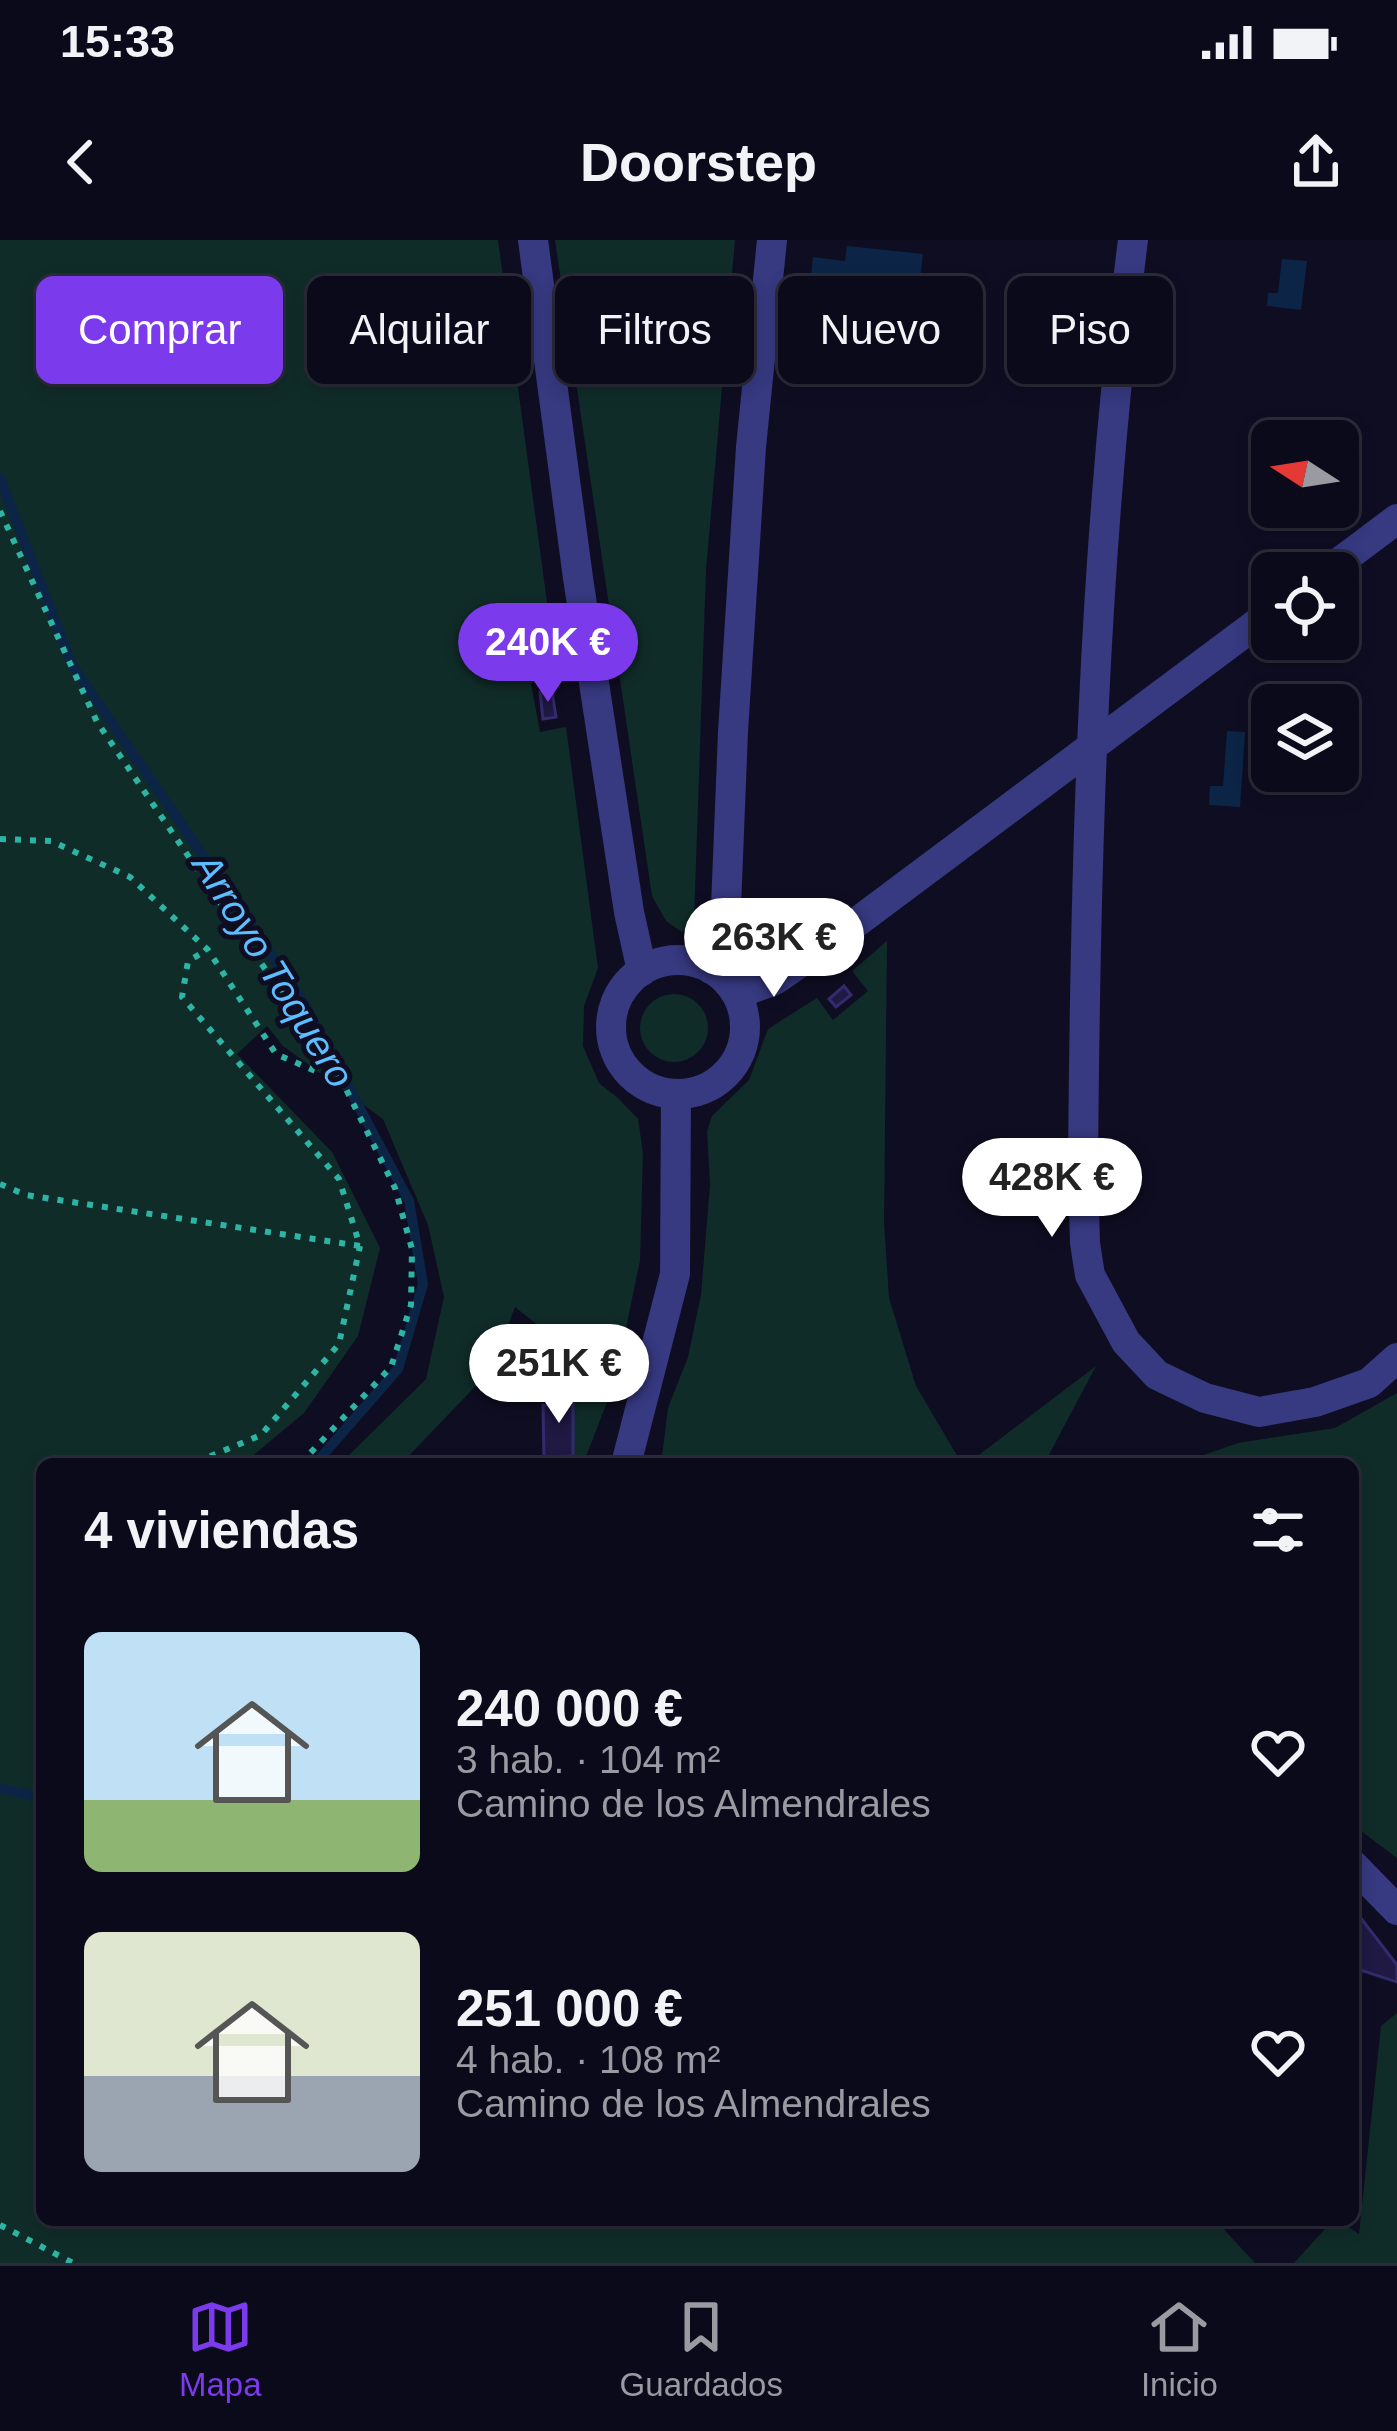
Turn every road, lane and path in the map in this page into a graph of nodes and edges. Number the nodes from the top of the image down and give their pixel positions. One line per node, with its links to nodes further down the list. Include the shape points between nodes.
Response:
1 (533, 240): 12 (street)
2 (772, 240): 11 (street, via 751,447 725,932)
3 (1133, 240): 8 (street, via 1115,377)
4 (0, 511): 14 (path, via 97,722)
5 (1397, 519): 6 (street)
6 (1353, 552)
7 (1251, 628): 8 (street)
8 (1090, 749): 13 (street, via 829,943 775,980); 18 (street, via 1083,1177 1090,1276 1102,1301 1157,1375 1259,1412 1369,1383)
9 (0, 839): 10 (path, via 51,841 130,877)
10 (208, 950): 14 (path, via 276,1054); 17 (path, via 188,961 182,997 339,1179)
11 (711, 969): 12 (street, via 678,960); 13 (street)
12 (642, 971): 15 (street, via 616,998 610,1036 640,1084)
13 (737, 994): 15 (street, via 745,1016 736,1060 722,1078)
14 (343, 1083): 20 (path, via 395,1188 412,1249 411,1305 391,1367)
15 (676, 1094): 21 (street, via 675,1274)
16 (0, 1184): 17 (path, via 26,1195)
17 (360, 1246): 19 (path, via 339,1344 261,1435)
18 (1397, 1358)
19 (208, 1458)
20 (306, 1458)
21 (628, 1458)
22 (1359, 1871): 23 (street)
23 (1397, 1910)
24 (0, 2225): 25 (path)
25 (73, 2263)

